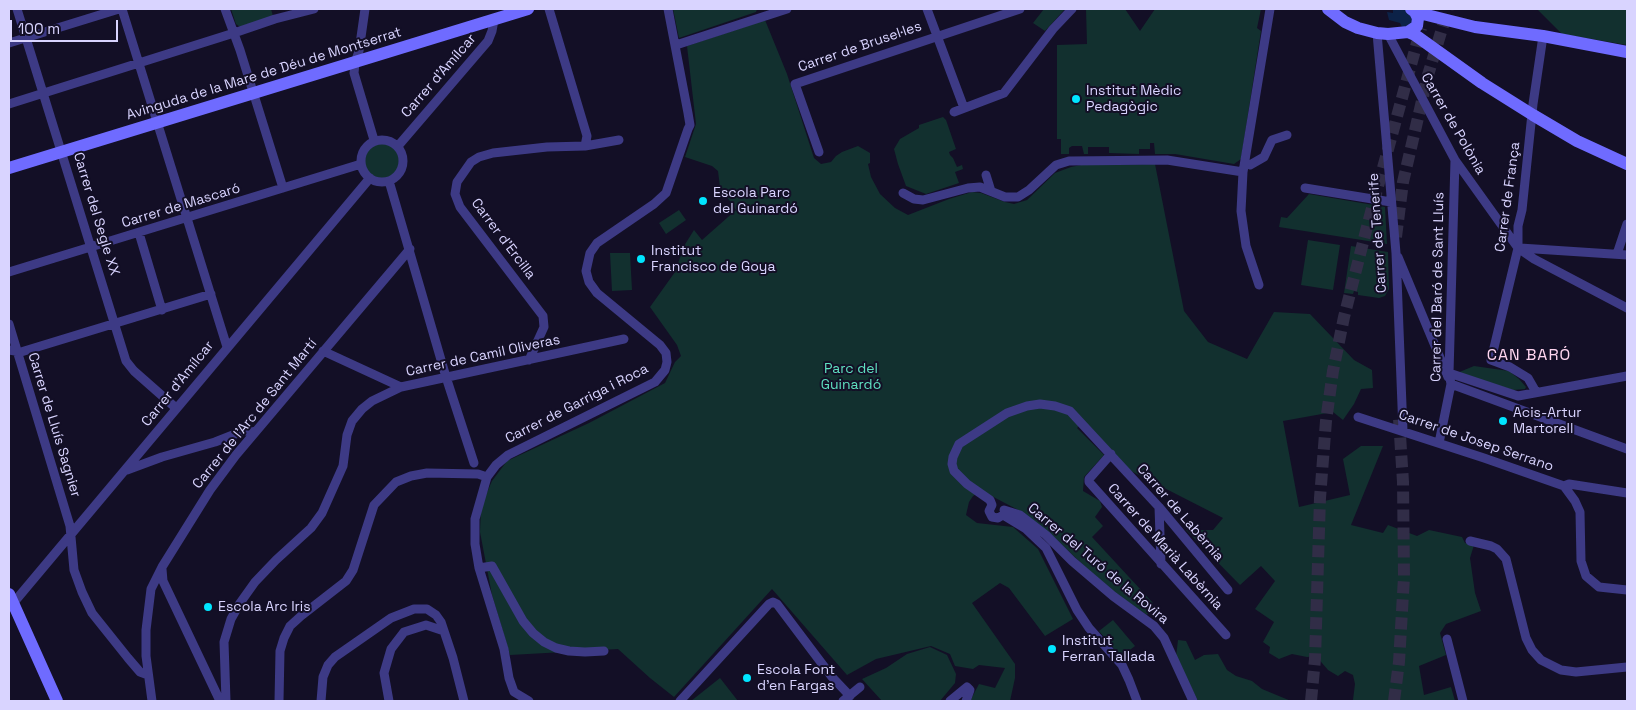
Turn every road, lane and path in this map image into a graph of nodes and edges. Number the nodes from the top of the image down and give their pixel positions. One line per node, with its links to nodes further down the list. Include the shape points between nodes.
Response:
1 (17, 9): 23 (street, Carrer del Segle XX)
2 (120, 9): 23 (street); 27 (street)
3 (225, 9): 19 (street)
4 (314, 9): 19 (street)
5 (365, 9): 28 (street)
6 (528, 9): 17 (street, Avinguda de la Mare de Déu de Montserrat)
7 (548, 9): 40 (street, via 587,136)
8 (668, 9): 25 (street, Carrer de Garriga i Roca)
9 (787, 9): 16 (street)
10 (927, 9): 21 (street)
11 (1020, 9): 21 (street, Carrer de Brusel·les)
12 (1072, 9): 32 (street, via 1004,93)
13 (1270, 9): 48 (street)
14 (1329, 9): 20 (street, via 1358,28)
15 (1413, 10): 18 (street, via 1418,24); 22 (street, via 1475,27)
16 (766, 11): 25 (street)
17 (494, 20): 28 (street, Avinguda de la Mare de Déu de Montserrat); 39 (street, Carrer d'Amílcar, via 488,41)
18 (1408, 32): 20 (street); 34 (street)
19 (234, 34): 27 (street); 30 (street)
20 (1383, 34): 43 (street, Carrer de Polònia); 56 (street, Carrer de Tenerife)
21 (938, 35): 32 (street); 42 (street, Carrer de Brusel·les, via 794,84)
22 (1543, 36): 26 (street); 34 (street, Carrer de França)
23 (26, 37): 24 (street); 29 (street, Carrer del Segle XX)
24 (9, 42)
25 (676, 45): 95 (street, Carrer de Garriga i Roca, via 690,125 666,193 597,243 590,253 586,271 597,293 660,345 666,353 665,370 656,382 508,455)
26 (1627, 52)
27 (138, 63): 29 (street); 35 (street)
28 (355, 63): 30 (street, Avinguda de la Mare de Déu de Montserrat); 37 (street, via 354,73)
29 (43, 93): 31 (street); 41 (street, Carrer del Segle XX)
30 (254, 94): 35 (street, Avinguda de la Mare de Déu de Montserrat); 52 (street)
31 (9, 104)
32 (964, 108): 33 (street)
33 (954, 112)
34 (1533, 115): 45 (street, via 1577,141); 61 (street, Carrer de França)
35 (158, 121): 41 (street, Avinguda de la Mare de Déu de Montserrat); 57 (street)
36 (1287, 134): 46 (street, via 1272,140 1264,157)
37 (374, 140): 39 (street, via 387,140); 44 (street, via 362,152)
38 (619, 140): 40 (street, Carrer d'Ercilla)
39 (398, 146): 51 (street, via 403,163 398,174)
40 (585, 146): 79 (street, Carrer d'Ercilla, via 493,152 474,159 457,182 455,194 460,206 543,316 544,328)
41 (62, 151): 47 (street, Avinguda de la Mare de Déu de Montserrat); 60 (street, Carrer del Segle XX)
42 (819, 152)
43 (1455, 160): 61 (street, Carrer de Polònia); 80 (street, Carrer del Baró de Sant Lluís)
44 (361, 164): 50 (street); 52 (street, Carrer de Mascaró)
45 (1627, 164)
46 (1250, 165)
47 (9, 168)
48 (1242, 172): 54 (street, via 1167,160 1069,161 1056,165 1022,196 1005,197); 69 (street, via 1241,211 1246,246)
49 (986, 175): 54 (street)
50 (370, 178): 51 (street); 76 (street, Carrer d'Amílcar)
51 (389, 181): 62 (street)
52 (283, 188): 57 (street, Carrer de Mascaró)
53 (1305, 188): 56 (street)
54 (990, 191): 55 (street, via 974,187 923,200)
55 (903, 193)
56 (1391, 202): 63 (street, Carrer de Tenerife)
57 (188, 218): 59 (street, Carrer de Mascaró); 70 (street)
58 (1627, 224): 64 (street)
59 (139, 233): 60 (street, Carrer de Mascaró); 72 (street)
60 (91, 248): 66 (street, Carrer de Mascaró); 74 (street, Carrer del Segle XX)
61 (1518, 248): 64 (street); 71 (street); 85 (street, Carrer de França, via 1491,360 1528,378)
62 (410, 249): 78 (street, Carrer de l'Arc de Sant Martí); 82 (street)
63 (1396, 253): 67 (street); 68 (street, Carrer de Tenerife)
64 (1617, 254): 65 (street)
65 (1627, 255)
66 (9, 272)
67 (1406, 276): 68 (street); 83 (street)
68 (1396, 279): 88 (street, Carrer de Tenerife)
69 (1259, 285)
70 (211, 294): 72 (street); 76 (street)
71 (1627, 308)
72 (162, 310): 74 (street)
73 (9, 324): 77 (street, Carrer de Lluís Sagnier)
74 (114, 324): 77 (street); 86 (street, Carrer del Segle XX, via 126,361)
75 (624, 339): 79 (street, Carrer de Camil Oliveras)
76 (227, 347): 86 (street, Carrer d'Amílcar)
77 (13, 351): 100 (street, Carrer de Lluís Sagnier)
78 (323, 351): 84 (street, Carrer de Camil Oliveras); 89 (street, Carrer de l'Arc de Sant Martí)
79 (529, 360): 82 (street, Carrer de Camil Oliveras)
80 (1450, 373): 83 (street, Carrer del Baró de Sant Lluís); 85 (street, via 1518,396)
81 (1627, 376): 85 (street)
82 (446, 377): 84 (street, Carrer de Camil Oliveras); 93 (street)
83 (1451, 384): 90 (street, Carrer del Baró de Sant Lluís); 91 (street)
84 (400, 387): 120 (street, via 372,401 352,421 343,466 322,513 311,528 255,582 240,602 224,642)
85 (1536, 392)
86 (176, 408): 94 (street, Carrer d'Amílcar)
87 (1358, 417): 88 (street, Carrer de Josep Serrano)
88 (1403, 431): 90 (street, Carrer de Josep Serrano)
89 (254, 433): 94 (street, via 242,431); 103 (street, Carrer de l'Arc de Sant Martí, via 210,490)
90 (1439, 443): 96 (street, Carrer de Josep Serrano)
91 (1627, 449)
92 (1111, 454): 98 (street, Carrer de Labèrnia); 99 (street, Carrer de Labèrnia, via 1070,411 1040,404 1007,413 959,444 952,464 954,471 967,484 990,500 992,505 999,504); 102 (street, Carrer de Marià Labèrnia, via 1089,482)
93 (474, 462)
94 (125, 471): 100 (street, Carrer d'Amílcar)
95 (487, 477): 104 (street, via 475,519); 121 (street, via 427,473 411,476 396,482 374,505 353,570 346,581 290,626 284,638 280,651)
96 (1564, 486): 97 (street, via 1569,484); 106 (street, Carrer de Josep Serrano, via 1580,512 1581,561 1586,576 1599,587)
97 (1627, 493)
98 (1159, 507): 102 (street); 105 (street, Carrer de Labèrnia)
99 (1004, 512): 129 (street, via 1046,548 1077,610 1122,666); 130 (street, Carrer del Turó de la Rovira, via 1020,515 1113,596 1154,626 1164,638)
100 (71, 534): 107 (street, Carrer d'Amílcar); 113 (street, Carrer de Lluís Sagnier, via 74,570 92,612)
101 (1470, 541): 112 (street, via 1491,546 1504,555 1526,638 1541,660 1561,670 1576,672)
102 (1161, 564): 109 (street, Carrer de Marià Labèrnia)
103 (162, 567): 113 (street, Carrer de l'Arc de Sant Martí, via 151,589 146,630); 119 (street, via 163,581)
104 (479, 568): 111 (street, via 492,566 524,621 544,642 569,651); 125 (street, via 513,689)
105 (1228, 590)
106 (1627, 590)
107 (10, 602): 116 (street)
108 (444, 631): 122 (street, via 436,615 427,609 414,609 391,618 328,664); 123 (street, via 426,625 404,632 391,649 384,673); 124 (street)
109 (1226, 635)
110 (1448, 639): 131 (street)
111 (604, 651)
112 (1627, 667)
113 (149, 679): 117 (street); 118 (street, Carrer de l'Arc de Sant Martí)
114 (860, 687): 115 (street)
115 (846, 698): 126 (street, via 773,602)
116 (57, 701)
117 (145, 701)
118 (152, 701)
119 (220, 701)
120 (226, 701)
121 (279, 701)
122 (321, 701)
123 (390, 701)
124 (464, 701)
125 (528, 701)
126 (680, 701)
127 (950, 701): 128 (street, via 965,687 970,693)
128 (966, 701)
129 (1137, 701)
130 (1193, 701)
131 (1463, 701)

